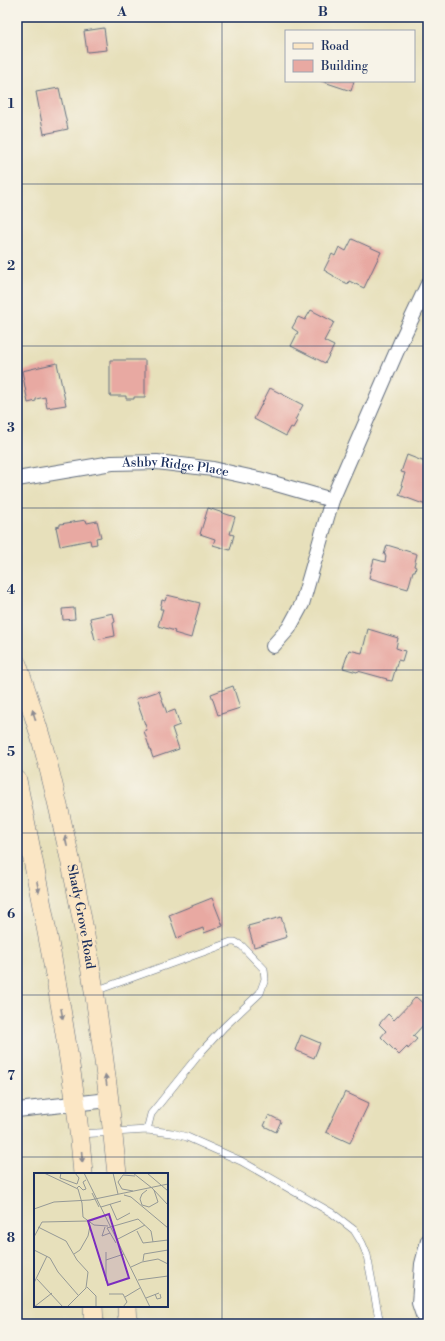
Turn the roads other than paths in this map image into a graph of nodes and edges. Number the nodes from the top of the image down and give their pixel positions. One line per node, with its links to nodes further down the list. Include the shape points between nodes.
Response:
1 (428, 284): 3 (street)
2 (17, 479): 3 (street, Ashby Ridge Place, via 112,463 157,462 213,469)
3 (332, 500): 4 (street, via 302,604 289,628)
4 (273, 646)
5 (17, 664): 8 (main road, Shady Grove Road, one-way to 5, via 80,902 55,789)
6 (17, 780): 7 (main road)
7 (19, 804): 10 (main road, one-way to 10, via 52,960)
8 (94, 991): 9 (main road, Shady Grove Road, one-way to 8); 12 (lane, via 231,942 242,946 264,969 265,979 260,993 201,1052 151,1114)
9 (109, 1100): 10 (street); 13 (main road, Shady Grove Road)
10 (75, 1103): 11 (street); 14 (main road)
11 (17, 1110)
12 (148, 1130): 13 (lane); 22 (lane, via 187,1137 241,1161 332,1213 354,1230 367,1255)
13 (113, 1132): 14 (lane); 16 (main road, Shady Grove Road)
14 (80, 1134): 15 (main road, one-way to 15)
15 (83, 1173)
16 (117, 1173)
17 (428, 1241): 23 (street, via 422,1264 419,1303)
18 (93, 1307): 20 (main road)
19 (127, 1307): 21 (main road)
20 (94, 1324)
21 (128, 1324)
22 (380, 1324)
23 (426, 1324)

